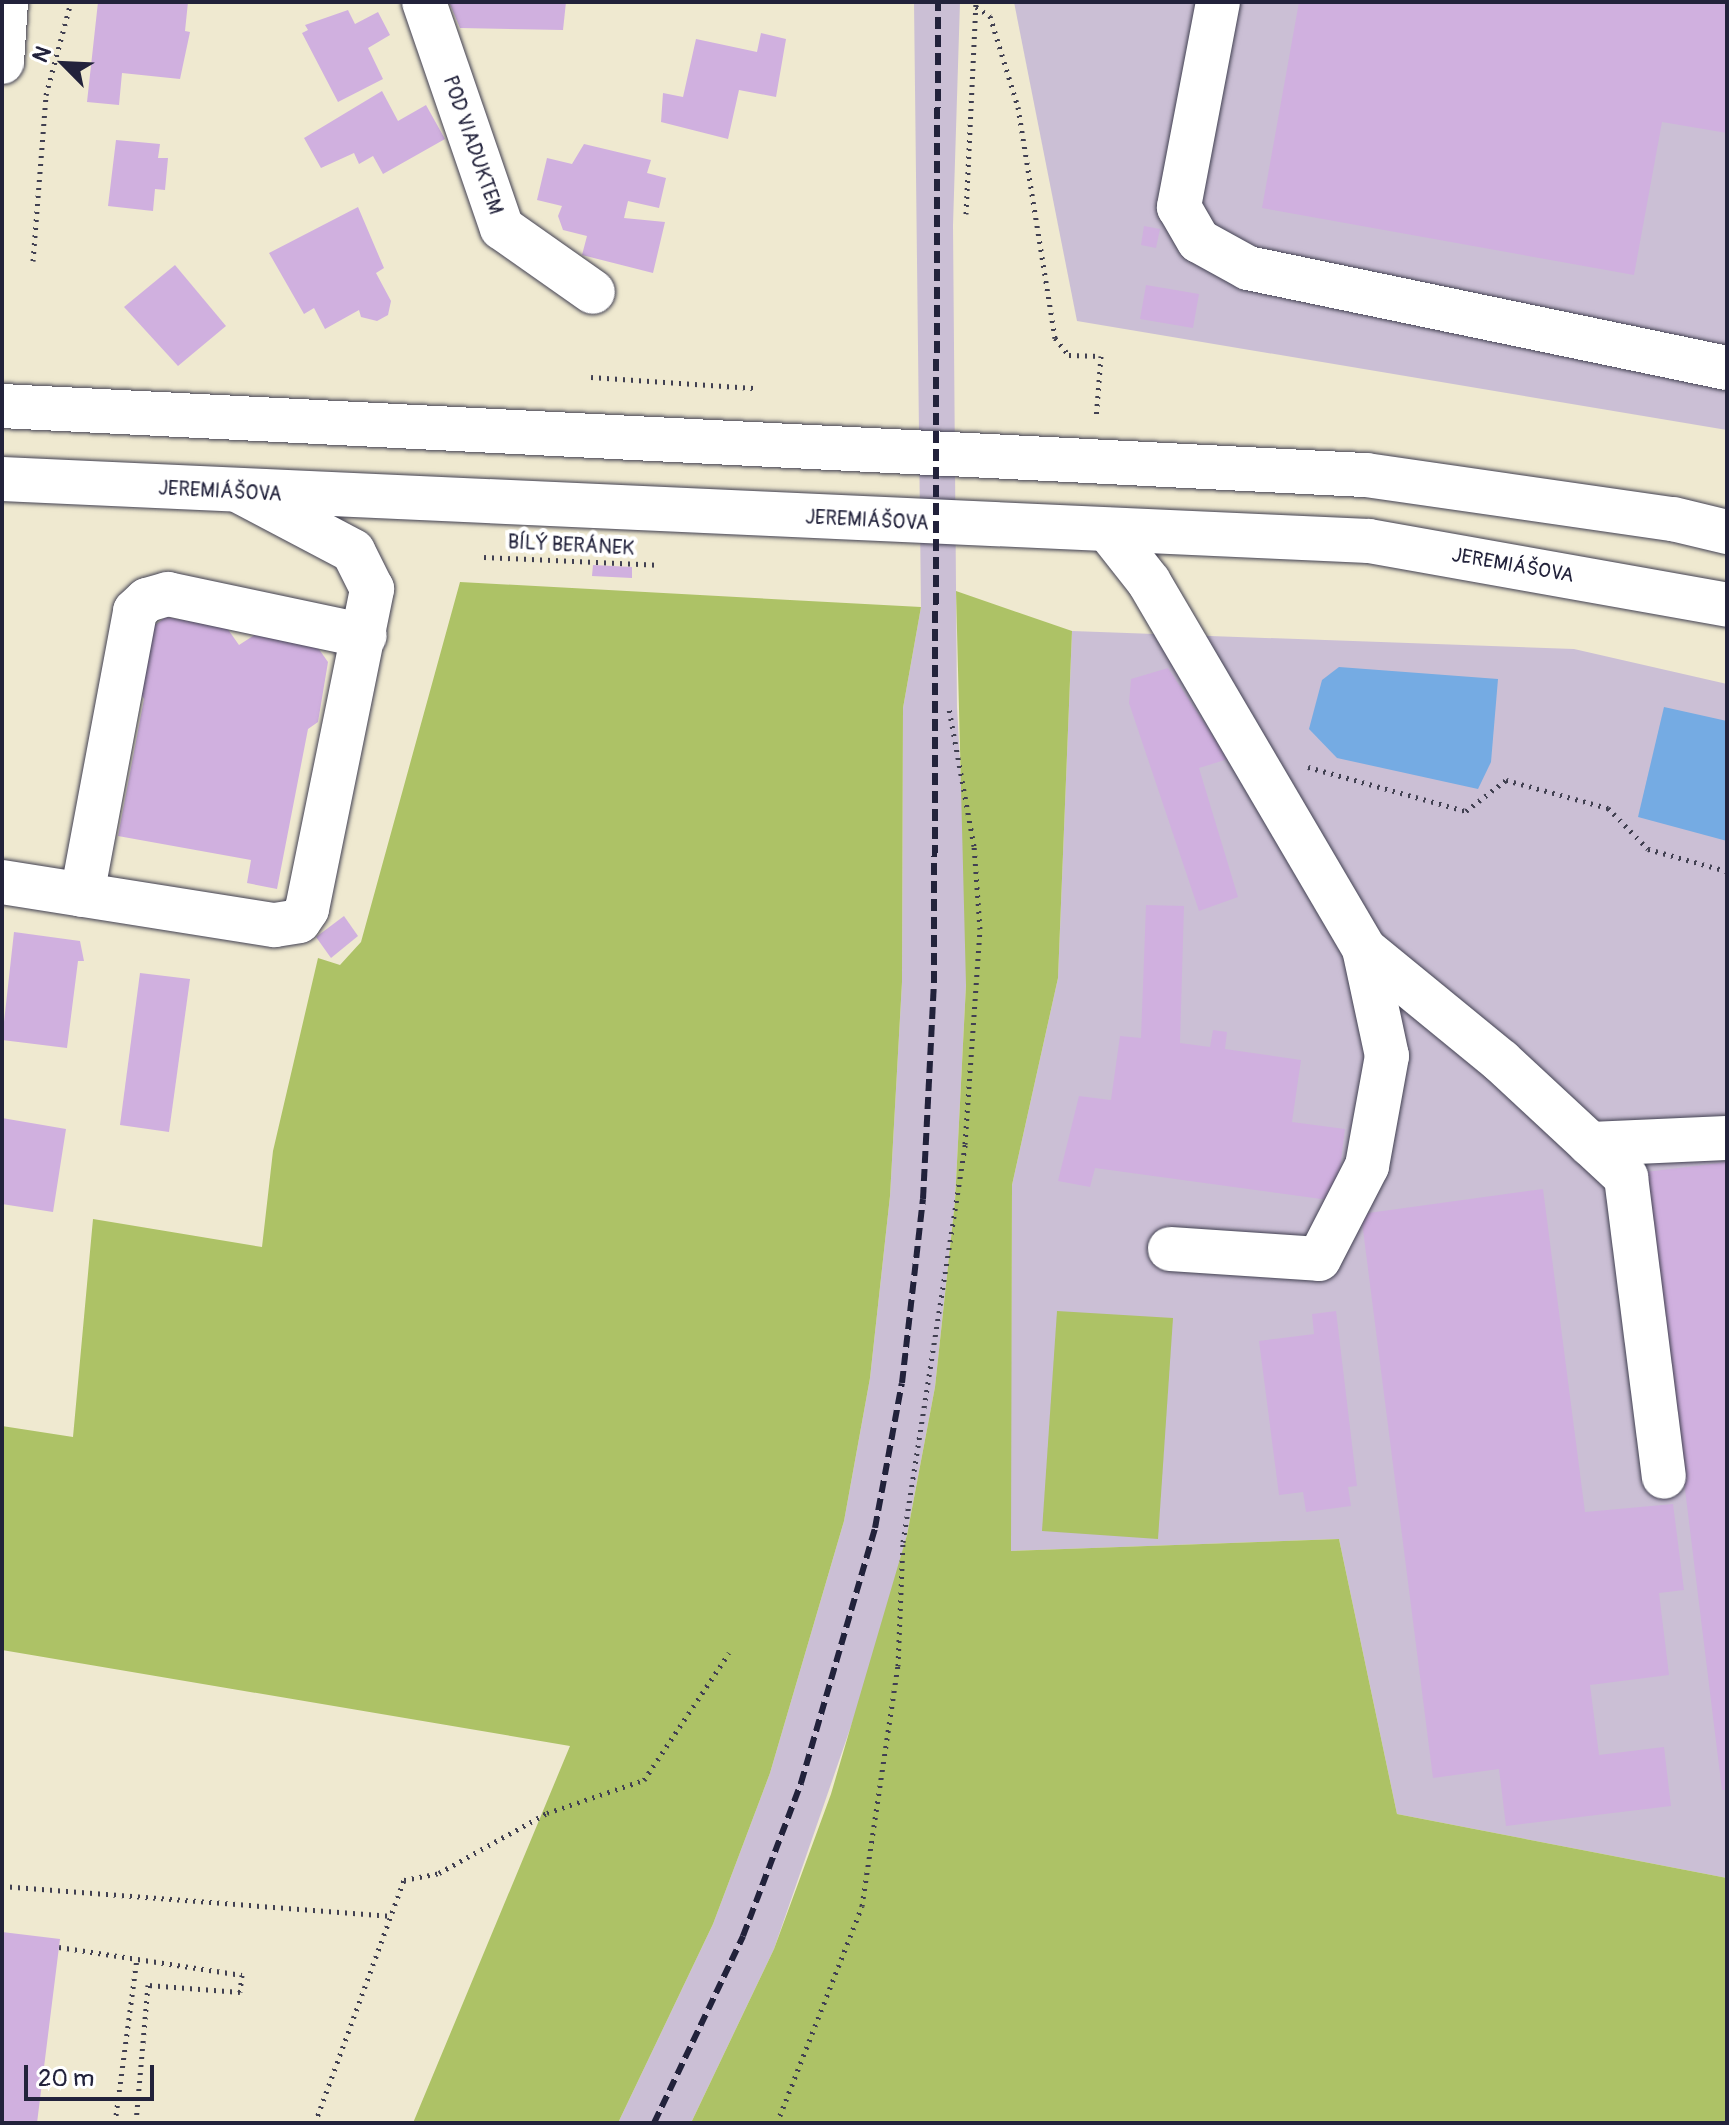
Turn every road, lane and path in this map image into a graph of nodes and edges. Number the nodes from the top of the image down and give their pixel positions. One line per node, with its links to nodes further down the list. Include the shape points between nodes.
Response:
1 (6, 2): 6 (main road)
2 (71, 2): 8 (path, via 46,95)
3 (424, 2): 9 (main road, POD VIADUKTEM, via 502,228)
4 (1218, 2): 10 (main road, via 1179,207 1199,241 1248,268)
5 (976, 4): 7 (path); 14 (path, via 990,16 1018,107 1055,338 1069,355 1101,356)
6 (2, 62)
7 (966, 214)
8 (33, 261)
9 (593, 292)
10 (1727, 368)
11 (591, 377): 12 (path)
12 (754, 388)
13 (2, 406): 18 (main road, via 1366,475 1673,519)
14 (1095, 428)
15 (2, 479): 16 (main road, JEREMIÁŠOVA)
16 (241, 492): 17 (main road, JEREMIÁŠOVA); 22 (main road, via 353,551 372,589)
17 (1108, 530): 21 (main road, JEREMIÁŠOVA, via 1369,541); 24 (main road, via 1149,582)
18 (1727, 532)
19 (484, 557): 20 (path, BÍLÝ BERÁNEK)
20 (657, 565)
21 (1727, 605)
22 (365, 636): 27 (main road, via 310,897 299,921 275,925); 27 (main road, via 168,594 147,600 130,626)
23 (949, 709): 41 (path, via 974,846 980,929 965,1144 903,1542 898,1666 862,1906)
24 (1240, 742): 25 (path, via 1298,764 1466,811 1506,780 1608,808 1648,849); 28 (main road)
25 (1727, 871)
26 (2, 882): 27 (main road)
27 (82, 895)
28 (1364, 949): 30 (main road, via 1501,1061); 31 (main road, via 1387,1056 1367,1166 1319,1259)
29 (1727, 1138): 30 (main road)
30 (1590, 1144): 32 (main road, via 1626,1177)
31 (1170, 1249)
32 (1664, 1477)
33 (729, 1653): 35 (path, via 644,1780 547,1813 439,1873 404,1880)
34 (2, 1886): 35 (path)
35 (389, 1916): 40 (path)
36 (59, 1947): 37 (path)
37 (137, 1958): 38 (path); 39 (path, via 242,1975 240,1992 148,1985)
38 (115, 2123)
39 (136, 2123)
40 (315, 2123)
41 (777, 2123)

